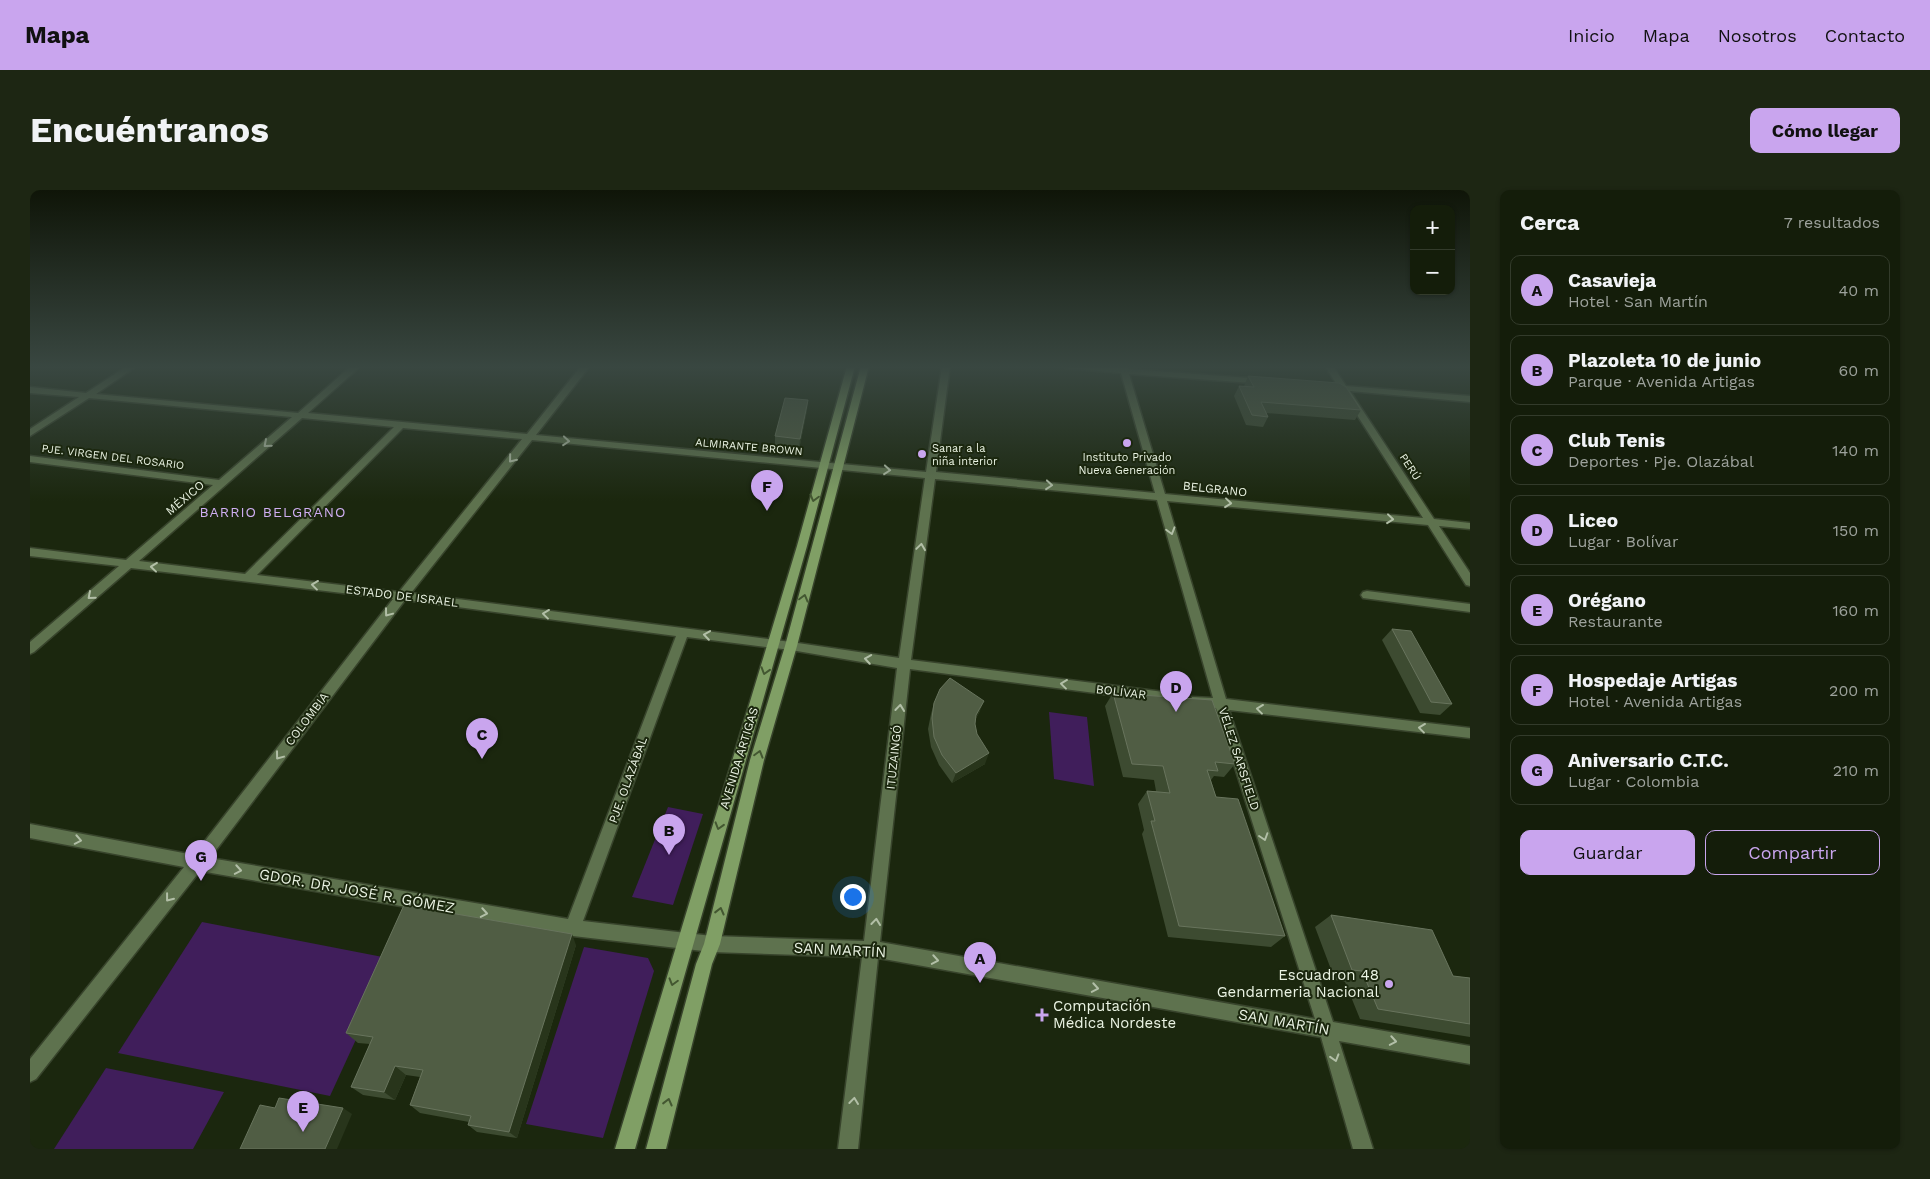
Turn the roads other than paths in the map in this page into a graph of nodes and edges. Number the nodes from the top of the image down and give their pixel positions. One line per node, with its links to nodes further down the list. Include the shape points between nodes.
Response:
1 (65, 411): 12 (street)
2 (253, 411): 10 (street, ALMIRANTE BROWN)
3 (305, 411): 10 (street, MÉXICO)
4 (551, 411): 13 (street, COLOMBIA)
5 (839, 411): 15 (main road, AVENIDA ARTIGAS)
6 (853, 411): 16 (main road, AVENIDA ARTIGAS)
7 (940, 411): 17 (street, ITUZAINGÓ)
8 (1136, 411): 19 (street, VÉLEZ SARSFIELD)
9 (1358, 411): 20 (street, PERÚ)
10 (300, 415): 11 (street, ALMIRANTE BROWN); 18 (street, MÉXICO, one-way to 18)
11 (401, 425): 13 (street, ALMIRANTE BROWN); 24 (street)
12 (30, 433)
13 (529, 438): 15 (street, ALMIRANTE BROWN, one-way to 15); 27 (street, COLOMBIA, one-way to 27)
14 (30, 459): 18 (street, PJE. VIRGEN DEL ROSARIO)
15 (823, 465): 16 (street, ALMIRANTE BROWN); 30 (main road, AVENIDA ARTIGAS, one-way to 30)
16 (839, 467): 17 (street, BELGRANO, one-way to 17); 31 (main road, AVENIDA ARTIGAS, one-way to 16)
17 (931, 474): 19 (street, BELGRANO, one-way to 19); 33 (street, ITUZAINGÓ, one-way to 17)
18 (222, 483): 23 (street, MÉXICO)
19 (1160, 496): 20 (street, BELGRANO, one-way to 20); 34 (street, VÉLEZ SARSFIELD, one-way to 34)
20 (1431, 523): 21 (street, BELGRANO); 25 (street, PERÚ)
21 (1470, 526)
22 (30, 552): 23 (street, ESTADO DE ISRAEL)
23 (127, 564): 24 (street, ESTADO DE ISRAEL, one-way to 23); 32 (street, MÉXICO, one-way to 32)
24 (248, 577): 27 (street, ESTADO DE ISRAEL, one-way to 24)
25 (1470, 582)
26 (1367, 595): 28 (street)
27 (402, 596): 29 (street, ESTADO DE ISRAEL, one-way to 27); 37 (street, COLOMBIA, one-way to 37)
28 (1470, 608)
29 (683, 632): 30 (street, ESTADO DE ISRAEL, one-way to 29); 38 (street, PJE. OLAZÁBAL)
30 (773, 644): 31 (street, BOLÍVAR); 39 (main road, AVENIDA ARTIGAS, one-way to 39)
31 (791, 646): 33 (street, BOLÍVAR, one-way to 31); 40 (main road, AVENIDA ARTIGAS, one-way to 31, via 757,760)
32 (30, 649)
33 (904, 664): 34 (street, BOLÍVAR, one-way to 33); 41 (street, ITUZAINGÓ, one-way to 33)
34 (1221, 704): 35 (street, BOLÍVAR, one-way to 34); 42 (street, VÉLEZ SARSFIELD, one-way to 42)
35 (1470, 733)
36 (30, 831): 37 (street, GDOR. DR. JOSÉ R. GÓMEZ, one-way to 37)
37 (197, 863): 38 (street, GDOR. DR. JOSÉ R. GÓMEZ, one-way to 38); 44 (street, COLOMBIA, one-way to 44)
38 (572, 928): 39 (street, GDOR. DR. JOSÉ R. GÓMEZ)
39 (685, 942): 40 (street, SAN MARTÍN); 45 (main road, AVENIDA ARTIGAS, one-way to 45)
40 (712, 944): 41 (street, SAN MARTÍN); 46 (main road, AVENIDA ARTIGAS, one-way to 40)
41 (873, 949): 42 (street, SAN MARTÍN, one-way to 42); 47 (street, ITUZAINGÓ, one-way to 41)
42 (1327, 1030): 43 (street, SAN MARTÍN, one-way to 43); 48 (street, VÉLEZ SARSFIELD, one-way to 48)
43 (1470, 1055)
44 (30, 1073)
45 (626, 1149)
46 (656, 1149)
47 (848, 1149)
48 (1363, 1149)

